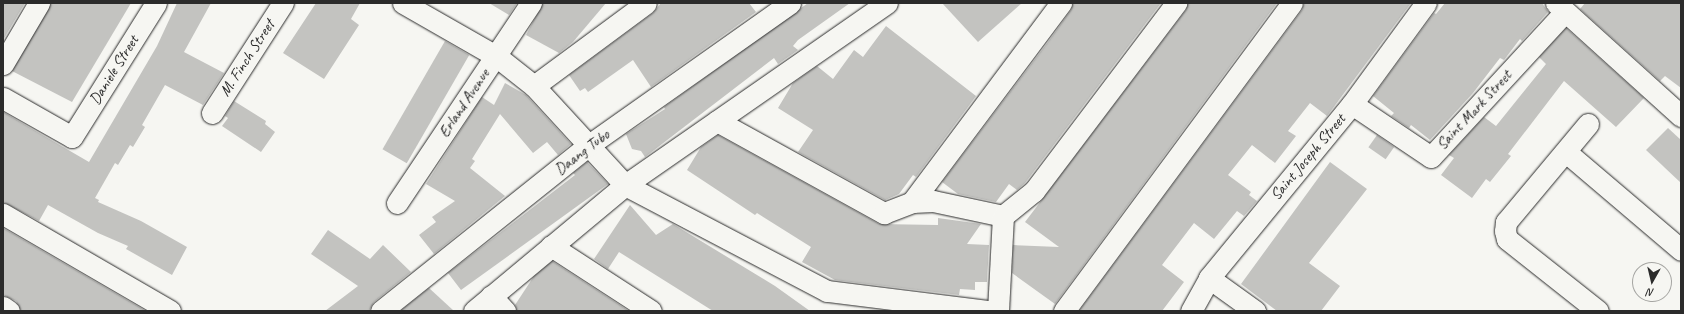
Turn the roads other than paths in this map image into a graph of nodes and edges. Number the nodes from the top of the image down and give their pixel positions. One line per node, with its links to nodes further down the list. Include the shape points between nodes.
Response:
1 (39, 3): 15 (street)
2 (156, 3): 17 (street, Daniele Street, via 72,137)
3 (283, 3): 19 (street, M. Finch Street)
4 (403, 3): 14 (street)
5 (531, 3): 14 (street, Erland Avenue)
6 (646, 3): 16 (street)
7 (790, 3): 23 (street, Daang Tubo)
8 (887, 3): 21 (street)
9 (1061, 3): 26 (street)
10 (1176, 3): 29 (street, via 1034,191)
11 (1292, 3): 42 (street)
12 (1426, 3): 18 (street, Saint Joseph Street)
13 (1560, 7): 18 (street, Saint Mark Street, via 1431,157); 20 (street)
14 (496, 56): 16 (street); 27 (street, Erland Avenue)
15 (3, 64)
16 (534, 86): 23 (street)
17 (3, 98)
18 (1352, 104): 32 (street, Saint Joseph Street)
19 (212, 113)
20 (1681, 116)
21 (717, 121): 25 (street); 26 (street, via 884,213)
22 (1588, 124): 24 (street)
23 (589, 145): 25 (street); 37 (street, Daang Tubo)
24 (1566, 152): 31 (street); 45 (street, via 1506,222 1505,231 1507,239)
25 (625, 185): 30 (street); 40 (street, via 828,291)
26 (912, 202): 29 (street, via 933,201)
27 (396, 203)
28 (3, 214): 36 (street)
29 (1003, 216): 41 (street)
30 (551, 246): 33 (street); 39 (street)
31 (1681, 250)
32 (1209, 278): 43 (street, Saint Joseph Street); 44 (street)
33 (498, 304): 38 (street)
34 (3, 307): 35 (street)
35 (9, 311)
36 (170, 311)
37 (381, 311)
38 (474, 311)
39 (651, 311)
40 (987, 311)
41 (998, 311)
42 (1064, 311)
43 (1191, 311)
44 (1255, 311)
45 (1598, 311)

